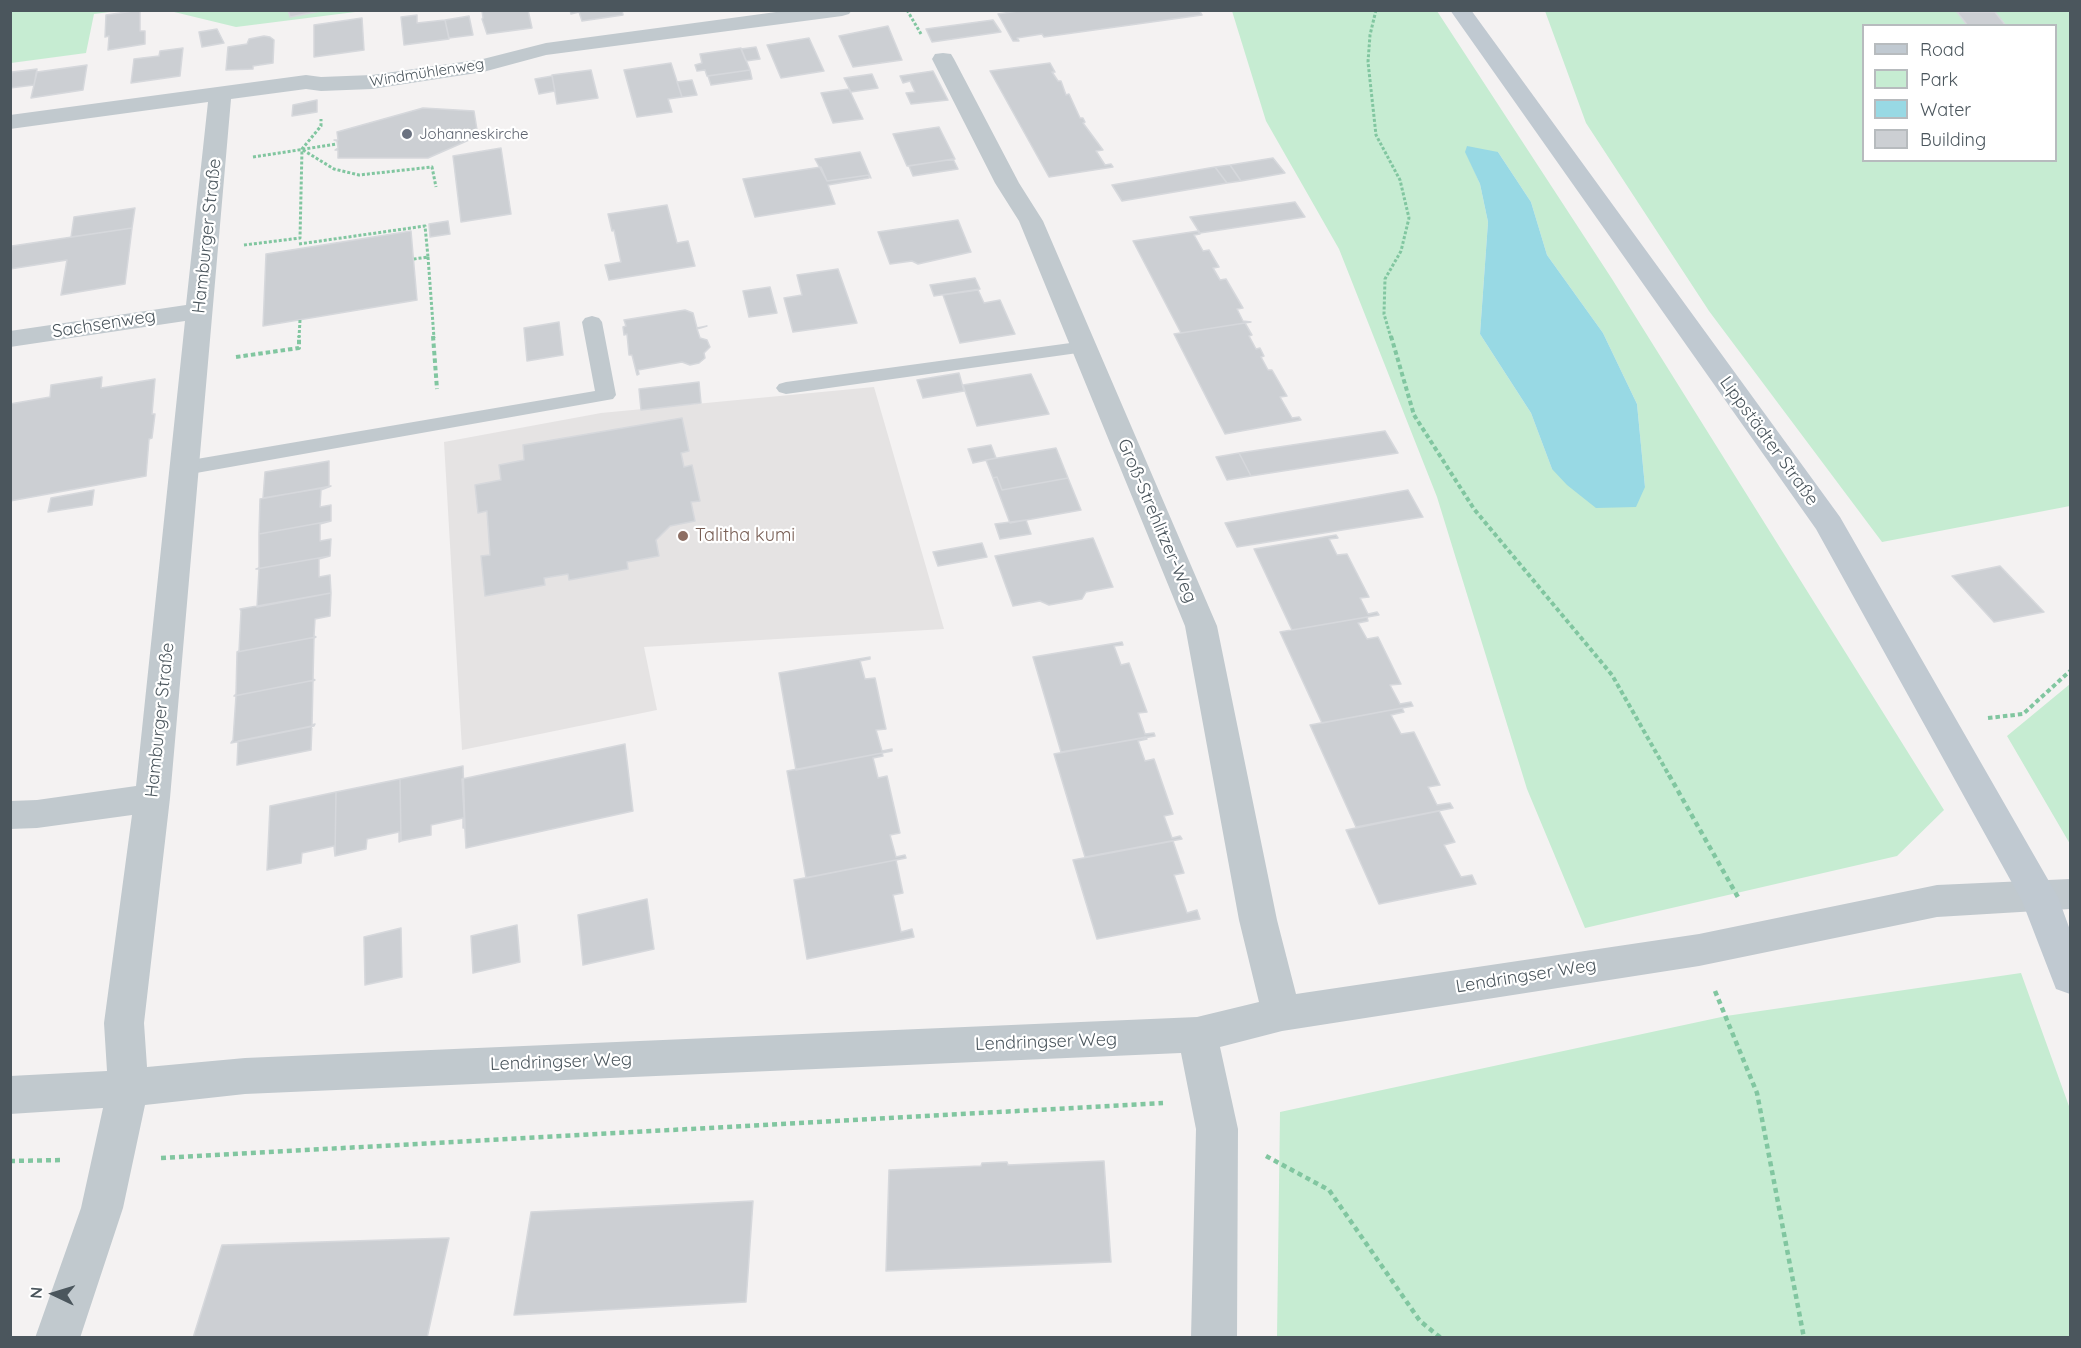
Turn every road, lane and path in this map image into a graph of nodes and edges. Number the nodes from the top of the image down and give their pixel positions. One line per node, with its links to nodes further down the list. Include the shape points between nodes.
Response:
1 (842, 10): 5 (street, Windmühlenweg, via 546,50 483,65 372,82)
2 (1376, 10): 32 (path, via 1368,62 1376,135 1400,180 1409,218 1401,251 1385,279 1384,314 1414,415 1474,509 1612,675)
3 (1461, 10): 28 (main road, Lippstädter Straße, via 1829,524)
4 (943, 59): 22 (street, Groß-Strehlitzer-Weg, via 1031,221)
5 (321, 84): 6 (street, Windmühlenweg, via 306,82); 9 (path, via 321,126)
6 (220, 93): 7 (street, Windmühlenweg); 18 (street, Hamburger Straße)
7 (10, 122)
8 (337, 144): 9 (path)
9 (302, 149): 10 (path); 11 (path, via 334,169 359,175 432,167); 12 (path)
10 (268, 155)
11 (436, 187)
12 (300, 238): 13 (path); 14 (path)
13 (251, 244)
14 (299, 244): 15 (path); 16 (path, via 425,226)
15 (299, 249)
16 (429, 257): 17 (path); 25 (path)
17 (414, 259)
18 (199, 311): 21 (street, Sachsenweg); 23 (street, Hamburger Straße)
19 (300, 320): 23 (path, via 299,348)
20 (592, 322): 25 (lane, via 606,395)
21 (10, 339)
22 (1085, 347): 24 (lane); 35 (street, Groß-Strehlitzer-Weg, via 1201,626 1258,920)
23 (194, 363): 26 (street, Hamburger Straße)
24 (786, 388)
25 (440, 423): 26 (lane)
26 (186, 468): 29 (street, Hamburger Straße)
27 (2070, 671): 28 (path, via 2023,714)
28 (1942, 722): 31 (main road, Lippstädter Straße)
29 (152, 798): 30 (street); 37 (street, Hamburger Straße, via 124,1023)
30 (10, 815)
31 (2054, 896): 32 (street, Lendringser Weg, via 1937,901); 34 (main road, Lippstädter Straße)
32 (1761, 938): 33 (street, Lendringser Weg)
33 (1699, 950): 35 (street, Lendringser Weg); 45 (path, via 1757,1093)
34 (2070, 977)
35 (1282, 1014): 36 (street, Lendringser Weg)
36 (1197, 1035): 37 (street, Lendringser Weg, via 257,1075); 39 (street)
37 (128, 1088): 38 (street, Lendringser Weg); 41 (street, Hamburger Straße)
38 (10, 1095)
39 (1217, 1130): 41 (path, via 1161,1102); 43 (street); 44 (path, via 1329,1190 1420,1321)
40 (10, 1161): 41 (path)
41 (112, 1161): 42 (street, Hamburger Straße, via 102,1208)
42 (57, 1338)
43 (1214, 1338)
44 (1441, 1338)
45 (1804, 1338)

